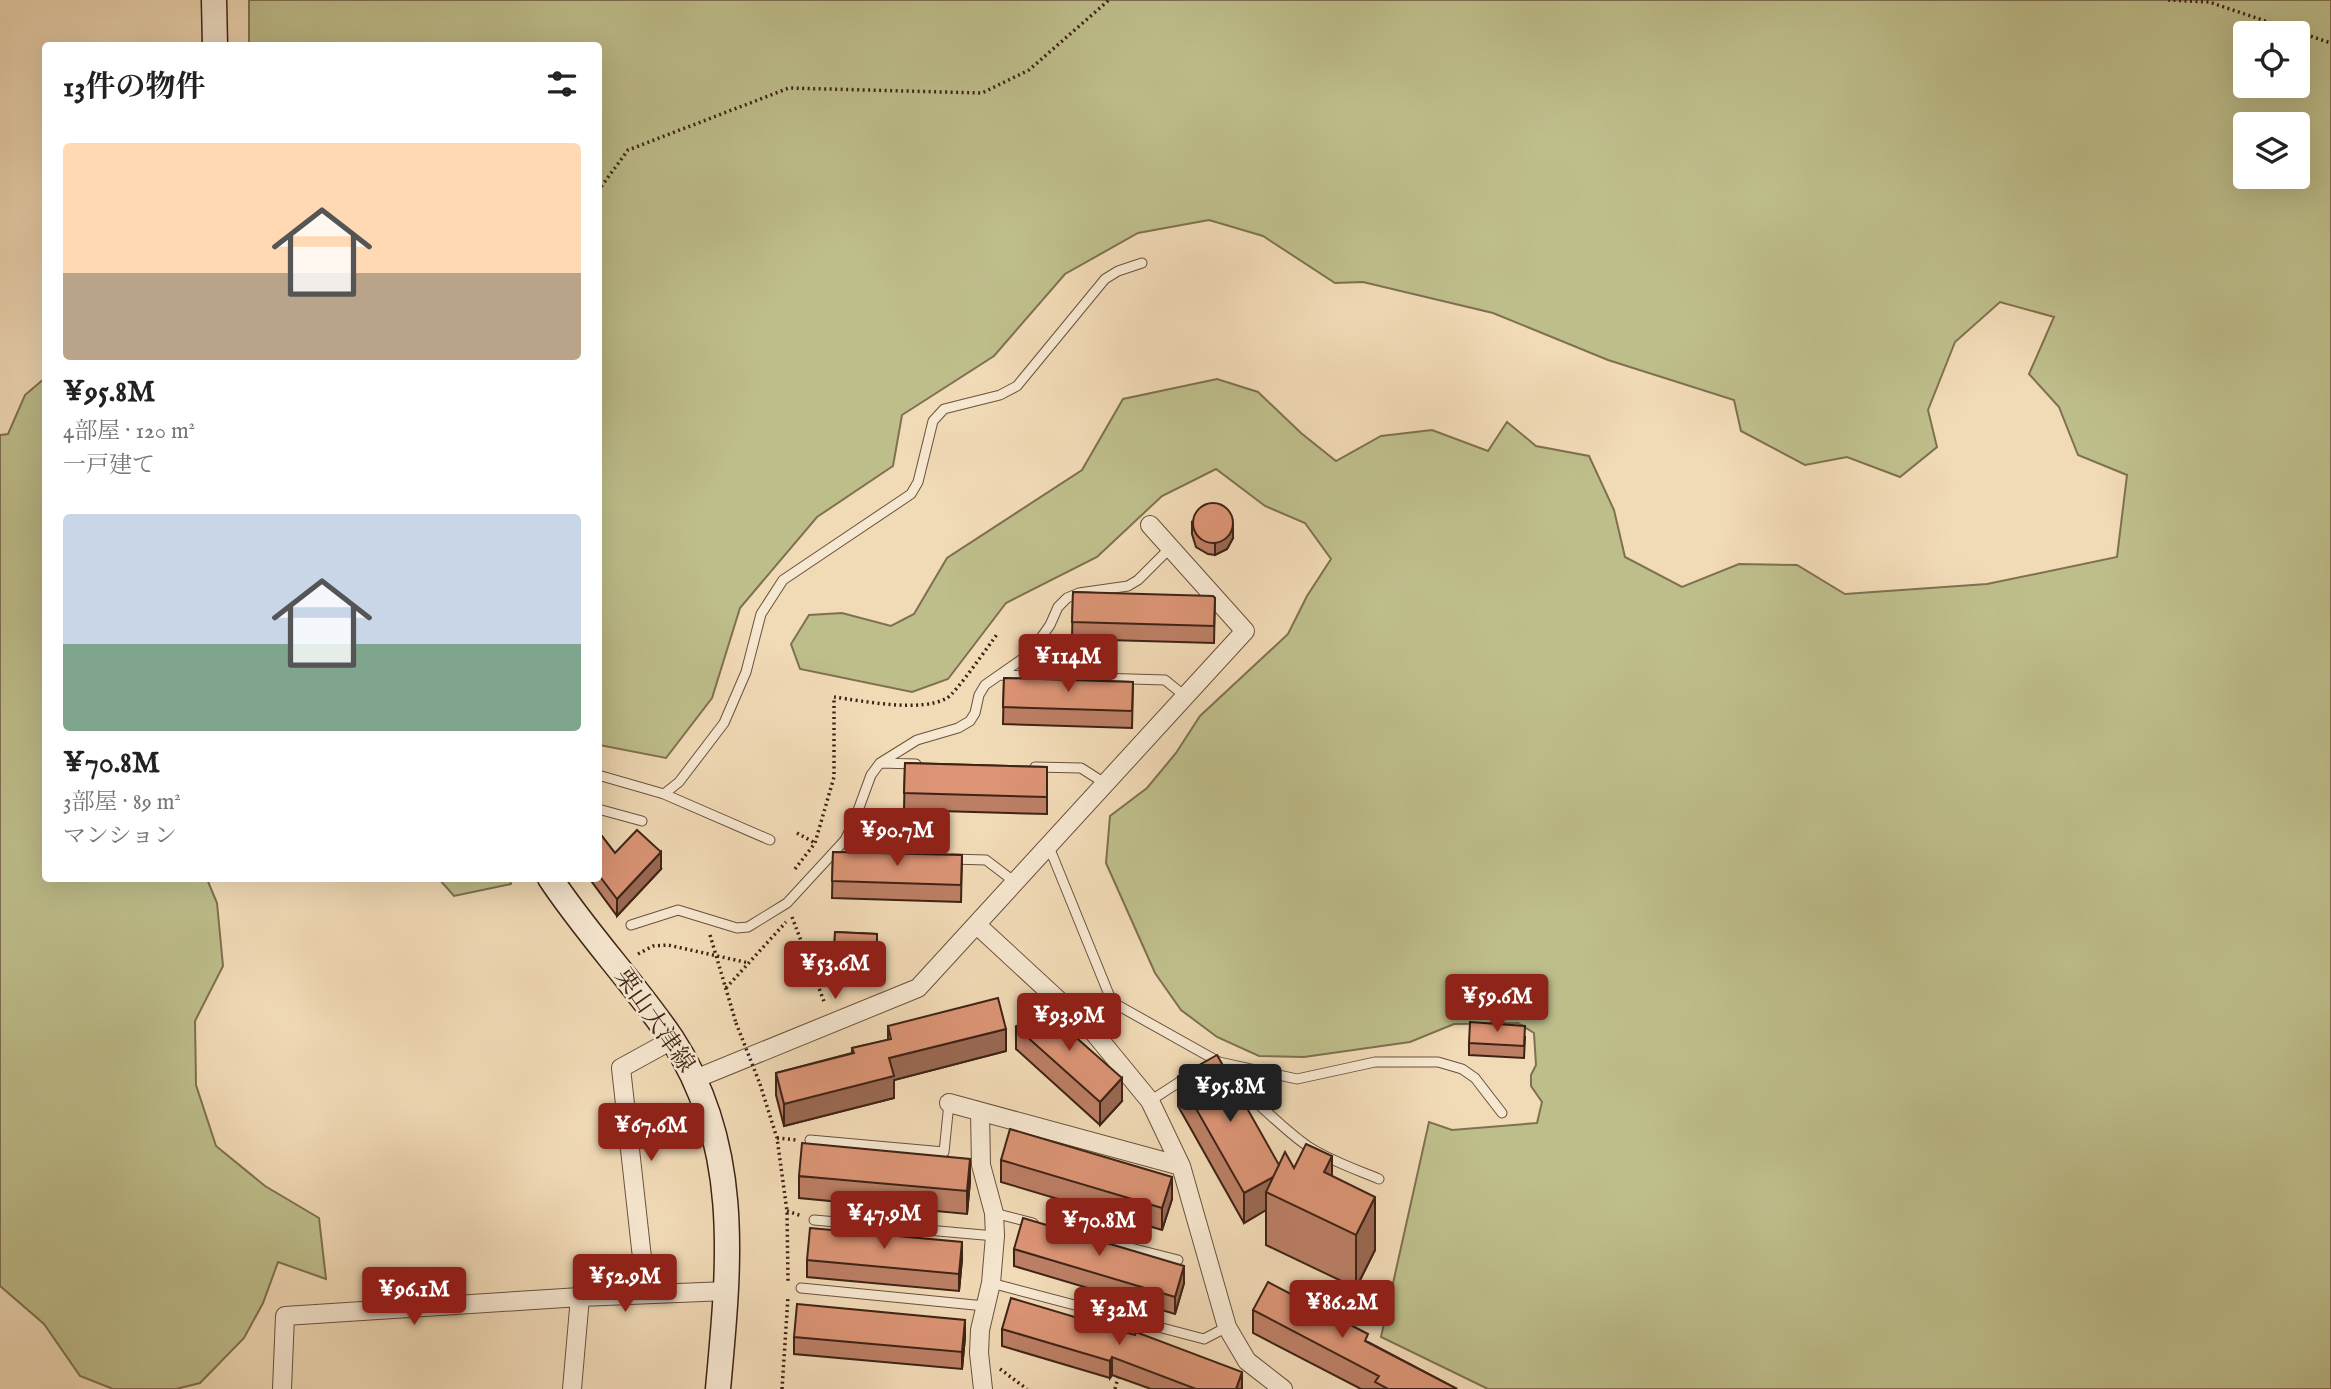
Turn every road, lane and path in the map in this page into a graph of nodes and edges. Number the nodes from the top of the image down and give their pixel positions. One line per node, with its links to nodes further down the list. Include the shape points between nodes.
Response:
1 (214, 0): 4 (main road)
2 (1109, 0): 6 (path, via 1029,70 982,93 789,88 628,150)
3 (2168, 0): 5 (path, via 2209,2)
4 (215, 42)
5 (2331, 44)
6 (602, 186)
7 (1142, 263): 17 (lane, via 1105,279 1017,386 944,409 933,421 911,494 783,580 761,614 746,672 724,723 679,782)
8 (1150, 525): 9 (street)
9 (1170, 548): 10 (lane, via 1128,586 1067,598 1036,645); 11 (street, via 1245,631)
10 (1000, 675): 11 (lane, via 1165,680); 12 (lane, via 985,685 970,721 918,740)
11 (1185, 696): 16 (street)
12 (880, 762): 13 (lane); 24 (lane, via 845,840)
13 (920, 764)
14 (1028, 766): 16 (lane, via 1081,768)
15 (602, 776): 17 (lane)
16 (1106, 784): 23 (street)
17 (664, 794): 21 (lane)
18 (602, 810): 19 (lane)
19 (642, 821)
20 (797, 833): 22 (path)
21 (770, 840)
22 (815, 843)
23 (1049, 846): 28 (street); 44 (lane, via 1112,1002 1219,1062 1297,1079 1375,1062 1438,1062 1475,1078)
24 (829, 856): 25 (lane); 30 (lane, via 788,903 748,927)
25 (842, 856)
26 (947, 859): 28 (lane, via 986,860)
27 (553, 882): 37 (main road, 栗山大津線)
28 (1016, 883): 32 (street)
29 (799, 908): 35 (path)
30 (706, 918): 31 (lane, via 678,910); 34 (path)
31 (631, 925)
32 (977, 925): 40 (street, via 918,988); 41 (street, via 1095,1034)
33 (638, 954): 34 (path, via 668,945)
34 (717, 956): 35 (path); 36 (path)
35 (749, 963): 36 (path)
36 (726, 988): 65 (path, bridge, via 777,1138 787,1211)
37 (672, 1040): 40 (main road, 栗山大津線); 55 (street, via 621,1069)
38 (1195, 1075): 41 (lane)
39 (1214, 1076): 47 (lane, via 1243,1092 1308,1146)
40 (695, 1079): 54 (main road, 栗山大津線, via 712,1122 721,1165 728,1227)
41 (1150, 1101): 46 (street)
42 (949, 1103): 43 (street); 45 (lane, via 944,1153)
43 (979, 1112): 46 (street); 48 (street, via 981,1165)
44 (1502, 1113)
45 (810, 1140)
46 (1181, 1166): 58 (street)
47 (1379, 1179)
48 (994, 1213): 50 (street); 51 (lane)
49 (814, 1220): 50 (lane)
50 (995, 1236): 52 (street)
51 (1178, 1260)
52 (991, 1283): 57 (street); 58 (lane, via 1204,1339)
53 (801, 1288): 57 (lane)
54 (727, 1291): 55 (street); 64 (main road, 栗山大津線)
55 (646, 1294): 56 (street)
56 (580, 1297): 62 (street, via 285,1316); 63 (street)
57 (985, 1306): 59 (street)
58 (1227, 1327): 61 (street, via 1247,1361)
59 (979, 1353): 66 (street); 67 (path)
60 (1121, 1365): 68 (path)
61 (1277, 1388)
62 (282, 1389)
63 (572, 1389)
64 (718, 1389)
65 (782, 1389)
66 (983, 1389)
67 (1027, 1389)
68 (1115, 1389)

